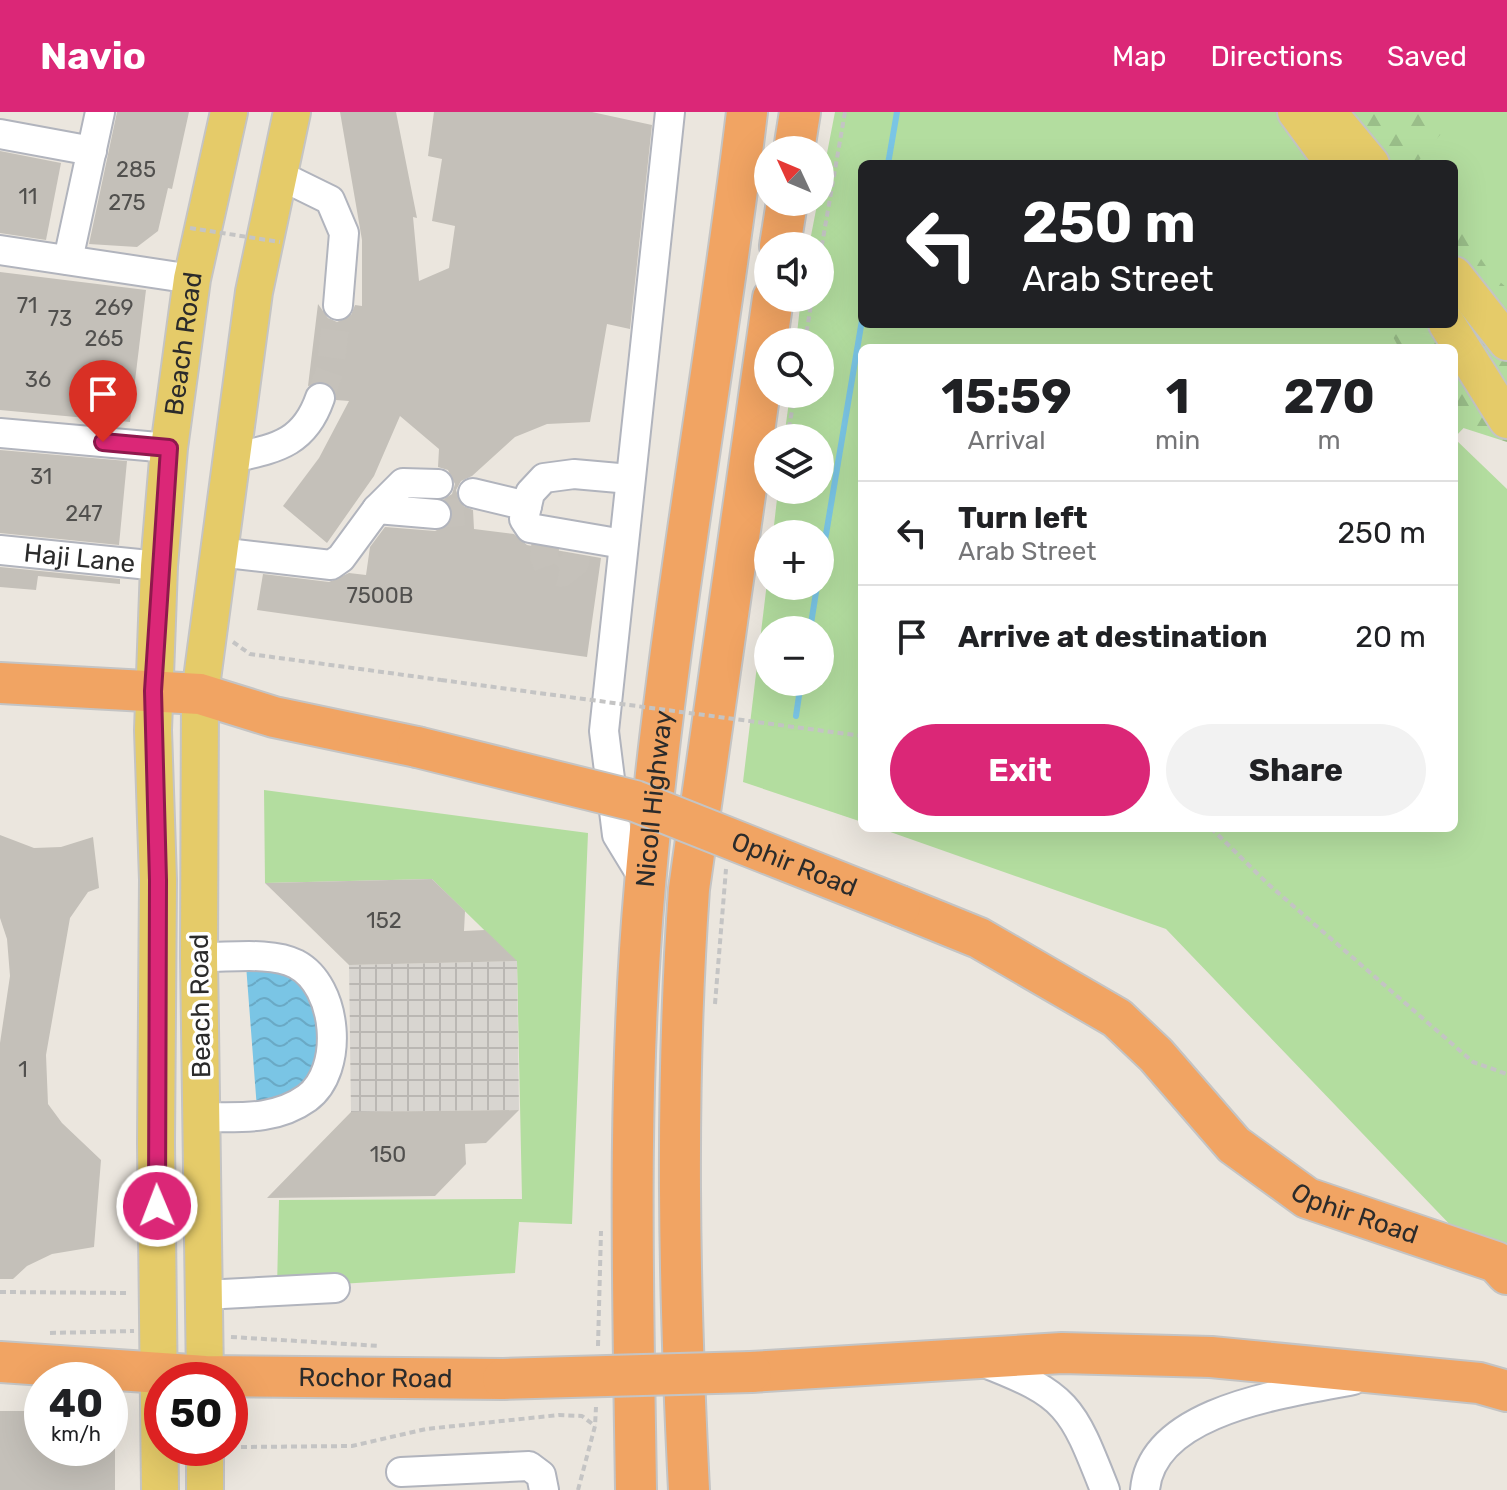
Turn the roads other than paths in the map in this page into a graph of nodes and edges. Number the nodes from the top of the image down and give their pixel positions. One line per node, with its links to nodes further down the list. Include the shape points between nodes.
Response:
1 (100, 112): 11 (street)
2 (229, 112): 17 (main road, Beach Road)
3 (292, 112): 14 (main road, Beach Road)
4 (670, 112): 28 (street)
5 (747, 112): 39 (highway, Nicoll Highway, via 671,653)
6 (800, 112): 10 (highway)
7 (1296, 112): 12 (main road)
8 (1328, 112): 13 (main road)
9 (0, 134): 11 (street)
10 (796, 136)
11 (92, 151): 16 (street)
12 (1331, 160)
13 (1368, 160)
14 (277, 174): 19 (street, via 330,200 344,233); 27 (main road, Beach Road, via 254,292)
15 (0, 250): 16 (street)
16 (68, 260): 17 (street)
17 (192, 279): 26 (main road, Beach Road)
18 (1458, 280): 22 (main road)
19 (338, 305)
20 (771, 312): 62 (highway, Nicoll Highway, via 688,902 680,1178)
21 (1450, 328): 24 (main road)
22 (1507, 342)
23 (320, 398): 27 (street, via 315,414 290,443)
24 (1507, 420)
25 (0, 433): 26 (street)
26 (169, 448): 35 (main road, Beach Road)
27 (233, 458): 34 (main road, Beach Road)
28 (630, 479): 32 (street); 32 (street, via 574,474 544,478 493,503 547,535)
29 (438, 484): 30 (street, via 403,483)
30 (377, 509): 31 (street); 34 (street, via 331,565)
31 (436, 514)
32 (623, 544): 39 (street, via 604,731 617,835)
33 (0, 550): 35 (street, Haji Lane)
34 (218, 552): 38 (main road, Beach Road)
35 (159, 566): 37 (main road, Beach Road)
36 (0, 683): 37 (highway, Ophir Road)
37 (153, 691): 38 (highway, Ophir Road); 42 (main road, Beach Road)
38 (200, 694): 40 (main road, Beach Road); 44 (highway, Ophir Road, bridge, via 274,717 635,801 979,938 1117,1018 1234,1145 1307,1198)
39 (645, 881): 61 (highway, Nicoll Highway, via 632,1177)
40 (199, 957): 41 (main road, Beach Road); 43 (street, via 294,963 320,985 331,1022 330,1061 323,1082 308,1097 260,1118)
41 (200, 1047): 42 (street, via 180,1035); 43 (main road, Beach Road)
42 (158, 1050): 49 (main road, Beach Road)
43 (201, 1117): 46 (main road, Beach Road)
44 (1496, 1258)
45 (335, 1288): 46 (street)
46 (204, 1295): 50 (main road, Beach Road)
47 (977, 1360): 52 (highway, Rochor Road, via 1062,1353 1211,1357); 53 (highway, Rochor Road, bridge, via 503,1379); 63 (street, via 1034,1382 1062,1405 1078,1422)
48 (0, 1362): 51 (highway, Rochor Road)
49 (159, 1362)
50 (205, 1362)
51 (144, 1371)
52 (1376, 1375): 54 (highway, Rochor Road, via 1479,1383); 64 (street, via 1243,1403 1195,1424 1169,1444 1146,1474)
53 (248, 1378)
54 (1507, 1391)
55 (160, 1466): 58 (main road, Beach Road)
56 (205, 1466): 59 (main road)
57 (401, 1472): 60 (street, via 529,1466 541,1475)
58 (160, 1490)
59 (205, 1490)
60 (544, 1490)
61 (636, 1490)
62 (689, 1490)
63 (1105, 1490)
64 (1145, 1490)

